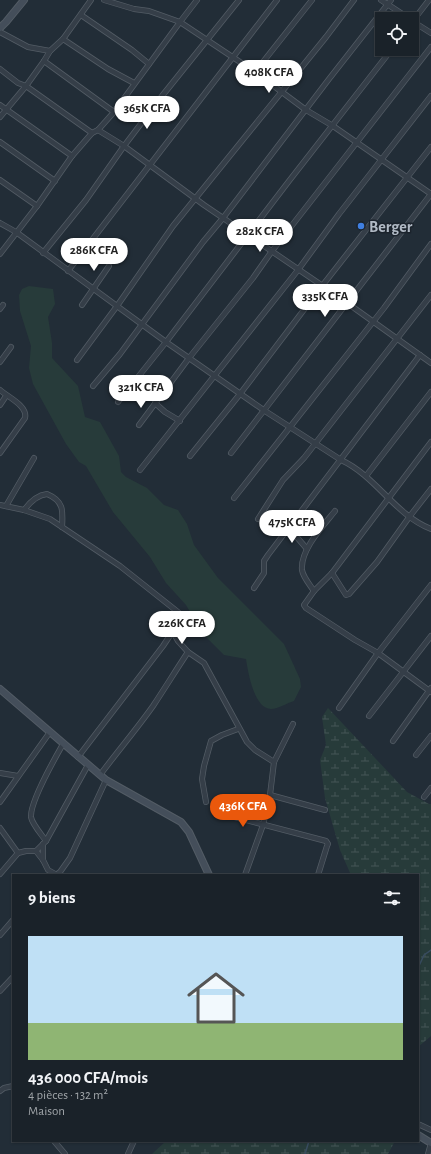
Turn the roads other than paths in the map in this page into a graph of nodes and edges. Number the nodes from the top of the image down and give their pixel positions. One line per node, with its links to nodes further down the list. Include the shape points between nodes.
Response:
1 (24, 0): 16 (street)
2 (91, 0): 15 (street)
3 (104, 0): 17 (street)
4 (197, 0): 17 (street)
5 (240, 0): 23 (street)
6 (277, 0): 27 (street)
7 (312, 0): 31 (street)
8 (354, 0): 34 (street)
9 (381, 0): 12 (street)
10 (391, 0): 12 (street)
11 (429, 0): 14 (street)
12 (388, 5): 13 (street); 38 (street)
13 (398, 12)
14 (419, 12)
15 (81, 15): 22 (street); 29 (street)
16 (3, 21): 19 (street)
17 (180, 22): 23 (street); 29 (street)
18 (419, 25): 21 (street)
19 (0, 28)
20 (0, 32): 25 (street, via 28,47)
21 (431, 32)
22 (63, 39): 25 (street); 32 (street)
23 (207, 40): 27 (street); 46 (street)
24 (431, 47): 45 (street)
25 (50, 51): 28 (street)
26 (387, 56): 41 (street)
27 (233, 57): 31 (street); 50 (street)
28 (44, 62): 33 (street); 39 (street)
29 (149, 64): 32 (street)
30 (0, 69): 33 (street)
31 (255, 72): 34 (street)
32 (134, 83): 39 (street)
33 (26, 86): 37 (street); 43 (street)
34 (281, 93): 38 (street); 55 (street)
35 (431, 96): 49 (street)
36 (0, 106): 37 (street)
37 (5, 109): 40 (street); 48 (street)
38 (306, 110): 41 (street); 57 (street)
39 (114, 112): 42 (street)
40 (0, 117)
41 (333, 126): 45 (street); 60 (street)
42 (98, 130): 43 (street); 46 (street)
43 (92, 133): 48 (street)
44 (0, 142): 53 (street)
45 (357, 142): 49 (street); 62 (street)
46 (124, 146): 50 (street); 63 (street, via 86,200)
47 (431, 147): 51 (street)
48 (72, 156): 53 (street)
49 (381, 159): 51 (street); 66 (street)
50 (150, 165): 55 (street); 67 (street)
51 (407, 178): 54 (street); 68 (street)
52 (0, 180): 56 (street)
53 (55, 180): 56 (street)
54 (431, 194): 71 (street)
55 (196, 197): 57 (street); 73 (street, via 172,226)
56 (37, 206): 59 (street)
57 (224, 218): 60 (street); 75 (street)
58 (0, 224): 59 (street)
59 (16, 232): 63 (street); 64 (street)
60 (248, 235): 62 (street); 77 (street)
61 (431, 244): 74 (street)
62 (272, 251): 66 (street); 80 (street)
63 (43, 253): 67 (street)
64 (0, 254)
65 (109, 266): 69 (street)
66 (298, 270): 68 (street); 84 (street)
67 (68, 271): 69 (street)
68 (322, 286): 71 (street); 88 (street)
69 (93, 288): 72 (street); 73 (street)
70 (431, 295): 76 (street)
71 (347, 303): 74 (street); 93 (street)
72 (82, 305)
73 (117, 306): 75 (street); 81 (street)
74 (373, 321): 76 (street); 96 (street)
75 (142, 324): 77 (street); 85 (street)
76 (397, 339): 79 (street); 98 (street)
77 (166, 342): 80 (street); 90 (street)
78 (11, 346): 82 (street)
79 (420, 356): 83 (street); 103 (street)
80 (190, 358): 84 (street); 91 (street)
81 (77, 360)
82 (0, 362)
83 (431, 363)
84 (215, 376): 88 (street); 94 (street)
85 (93, 386)
86 (0, 390): 89 (street)
87 (431, 392): 105 (street)
88 (240, 394): 93 (street); 101 (street)
89 (6, 396): 92 (street); 99 (street, via 22,407 26,415)
90 (118, 402)
91 (156, 403): 94 (street, via 164,412); 95 (street)
92 (0, 404)
93 (265, 411): 96 (street); 100 (street)
94 (180, 421): 104 (street)
95 (139, 425)
96 (290, 427): 98 (street); 107 (street)
97 (431, 442): 108 (street)
98 (316, 443): 103 (street); 114 (street, via 282,480)
99 (0, 453)
100 (231, 453)
101 (190, 456)
102 (34, 458): 110 (street)
103 (341, 460): 105 (street); 116 (street)
104 (140, 470)
105 (366, 476): 108 (street)
106 (431, 489): 113 (street)
107 (234, 498)
108 (388, 498): 113 (street); 119 (street)
109 (0, 505): 110 (street)
110 (6, 506): 111 (street)
111 (24, 510): 115 (street, via 50,519); 115 (street, via 39,496 47,494 62,508)
112 (335, 511): 118 (street)
113 (410, 516): 117 (street); 119 (street, via 377,562 349,594 346,595)
114 (258, 520)
115 (62, 527): 123 (street, via 120,566 183,615)
116 (289, 528): 118 (street); 121 (street, via 264,560 264,573)
117 (431, 529)
118 (307, 549): 122 (street, via 303,557 302,570)
119 (332, 573): 122 (street)
120 (431, 585): 126 (street)
121 (254, 588)
122 (314, 591): 126 (street, via 305,602 306,608)
123 (173, 632): 125 (street); 139 (street)
124 (431, 636): 127 (street)
125 (188, 652): 133 (street, via 204,663); 143 (street, via 153,706)
126 (378, 653): 127 (street); 130 (street)
127 (404, 672): 129 (street); 131 (street)
128 (0, 689): 134 (street)
129 (430, 690): 136 (street)
130 (339, 708)
131 (369, 716)
132 (293, 724): 140 (street)
133 (238, 729): 140 (street, via 255,750); 150 (street, via 211,741 202,784)
134 (50, 732): 137 (street); 144 (street)
135 (431, 736): 138 (street)
136 (393, 740)
137 (63, 744): 139 (street); 155 (street, via 37,796 31,816)
138 (416, 755)
139 (78, 757): 141 (street)
140 (274, 762): 147 (street)
141 (88, 765): 143 (street); 155 (street)
142 (0, 773): 144 (street)
143 (100, 775): 145 (street)
144 (18, 776): 149 (street)
145 (106, 780): 161 (street, via 70,858); 162 (street, via 181,822 189,832)
146 (431, 788): 148 (street)
147 (270, 795): 151 (street); 153 (street)
148 (424, 796)
149 (0, 802)
150 (206, 802)
151 (325, 810)
152 (227, 815): 153 (street)
153 (263, 825): 163 (street); 164 (street, via 327,842)
154 (0, 828): 157 (street)
155 (45, 842): 156 (street); 158 (street)
156 (36, 851): 157 (street); 158 (street)
157 (18, 853): 159 (street)
158 (44, 860): 160 (street, via 48,870)
159 (0, 874)
160 (55, 874)
161 (58, 874)
162 (209, 874)
163 (246, 874)
164 (318, 874)
165 (12, 921): 166 (street)
166 (0, 935)
167 (12, 978): 168 (street)
168 (0, 991)
169 (12, 1086): 170 (street)
170 (0, 1091)
171 (419, 1124): 172 (street)
172 (431, 1130)
173 (419, 1137): 176 (street)
174 (55, 1142): 177 (street)
175 (134, 1142): 179 (street)
176 (431, 1143): 180 (street)
177 (60, 1152): 178 (street)
178 (65, 1154)
179 (128, 1154)
180 (428, 1154)

